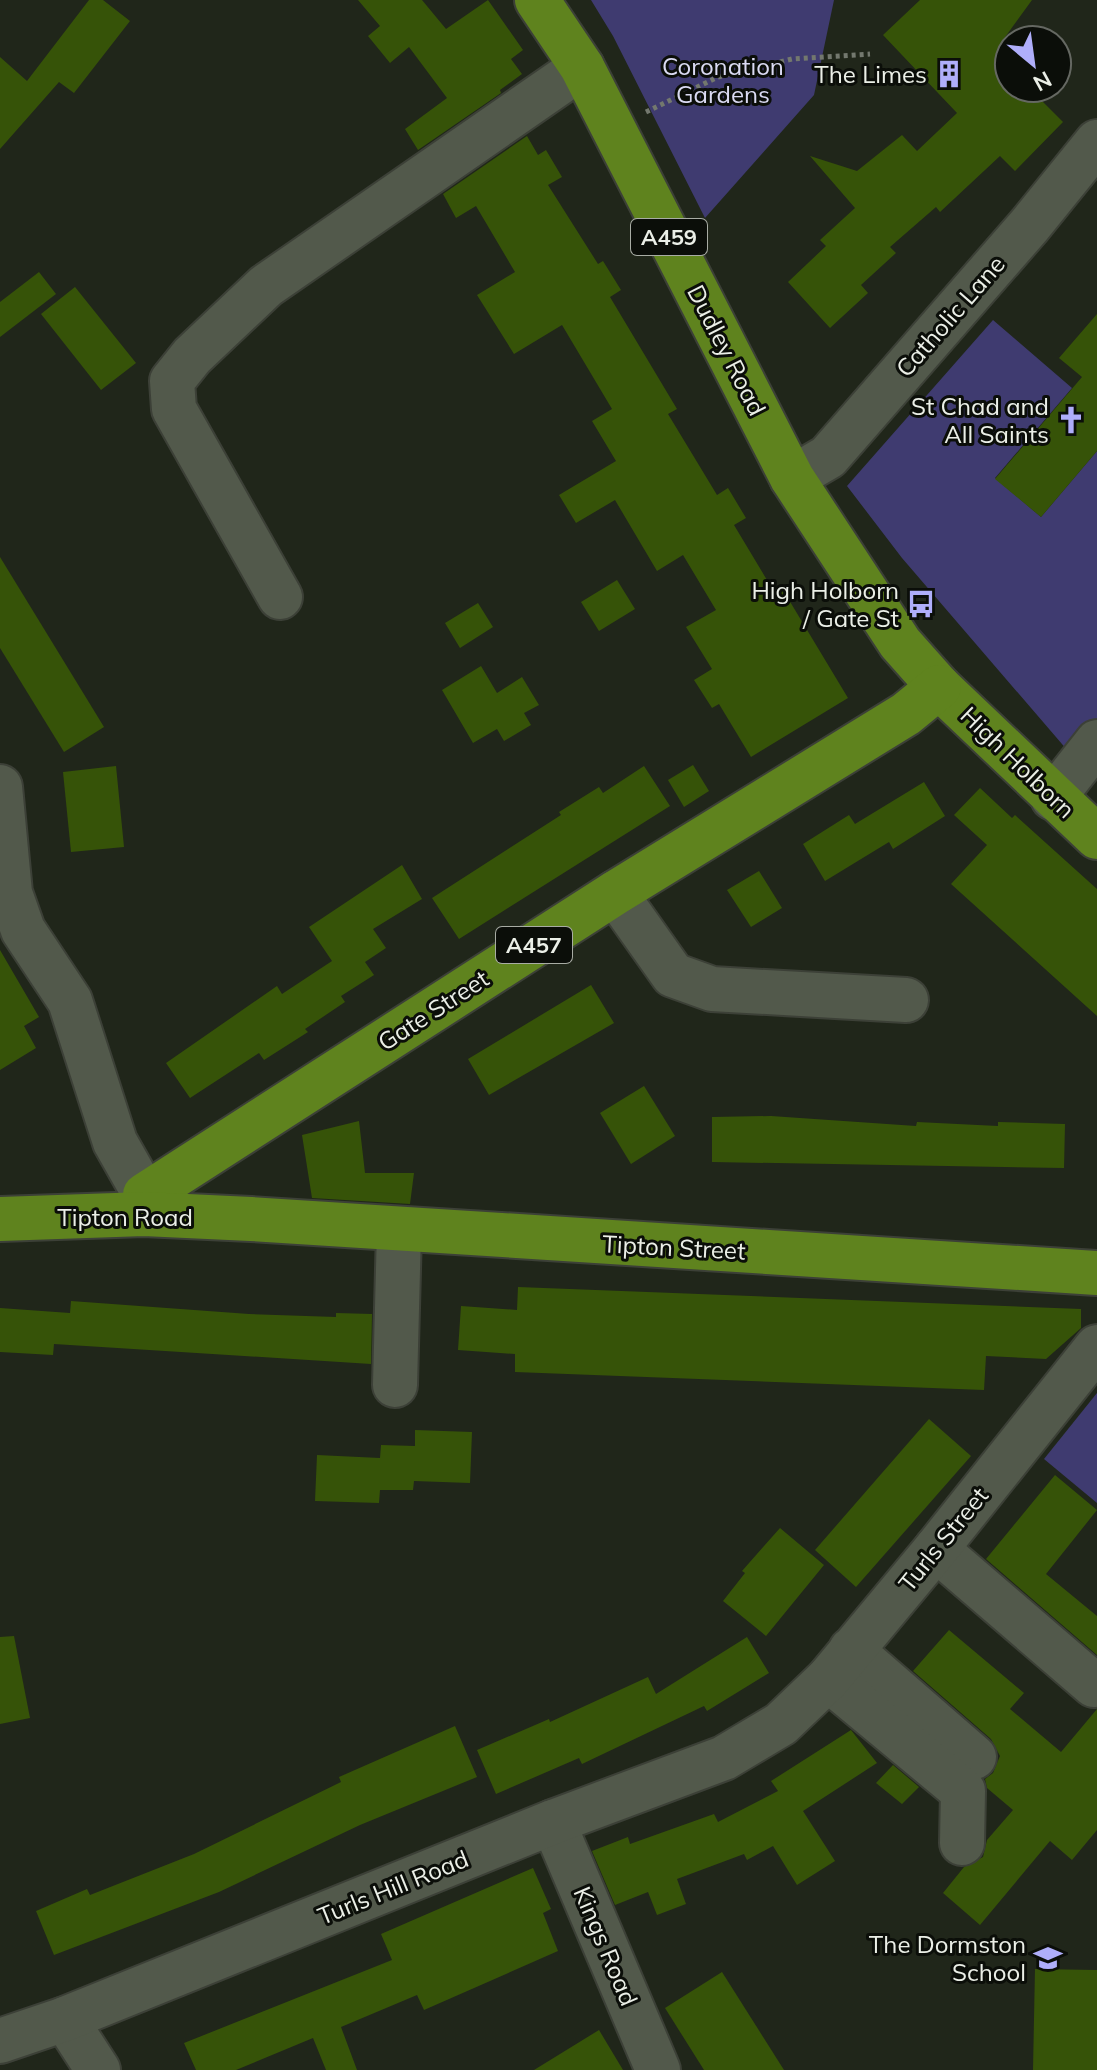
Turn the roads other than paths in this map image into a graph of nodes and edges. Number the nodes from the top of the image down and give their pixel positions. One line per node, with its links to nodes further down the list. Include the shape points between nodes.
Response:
1 (537, 0): 2 (main road, Dudley Road / A459)
2 (582, 67): 4 (main road, Dudley Road / A459); 5 (street, via 266,286 172,381 174,409)
3 (1097, 142): 4 (street, Catholic Lane, via 828,457)
4 (792, 478): 6 (main road, Dudley Road / A459, via 900,643)
5 (280, 597)
6 (939, 687): 9 (main road, High Holborn / A459); 11 (main road, Gate Street / A457, via 906,714)
7 (1097, 742): 9 (street)
8 (0, 787): 13 (street, via 10,893 23,930 70,1001 115,1142)
9 (1053, 798): 10 (main road, High Holborn / A459)
10 (1097, 837)
11 (615, 893): 12 (street, via 673,975 712,989); 13 (main road, Gate Street / A457)
12 (906, 1000)
13 (145, 1205): 14 (main road, Tipton Road); 15 (main road, Tipton Road)
14 (0, 1219)
15 (251, 1219): 16 (main road, Tipton Street)
16 (399, 1231): 17 (main road, Tipton Street); 19 (street)
17 (1097, 1273)
18 (1097, 1347): 20 (street, Turls Street)
19 (395, 1385)
20 (936, 1549): 21 (street, Turls Street); 22 (street)
21 (839, 1664): 23 (street, Turls Street); 24 (street); 26 (street, via 963,1791)
22 (1094, 1685)
23 (781, 1724): 25 (street, Turls Hill Road, via 724,1758)
24 (974, 1757)
25 (553, 1822): 27 (street, Turls Hill Road); 30 (street, Kings Road)
26 (962, 1843)
27 (65, 2019): 28 (street, Turls Hill Road); 29 (street)
28 (0, 2041)
29 (98, 2070)
30 (658, 2070)

